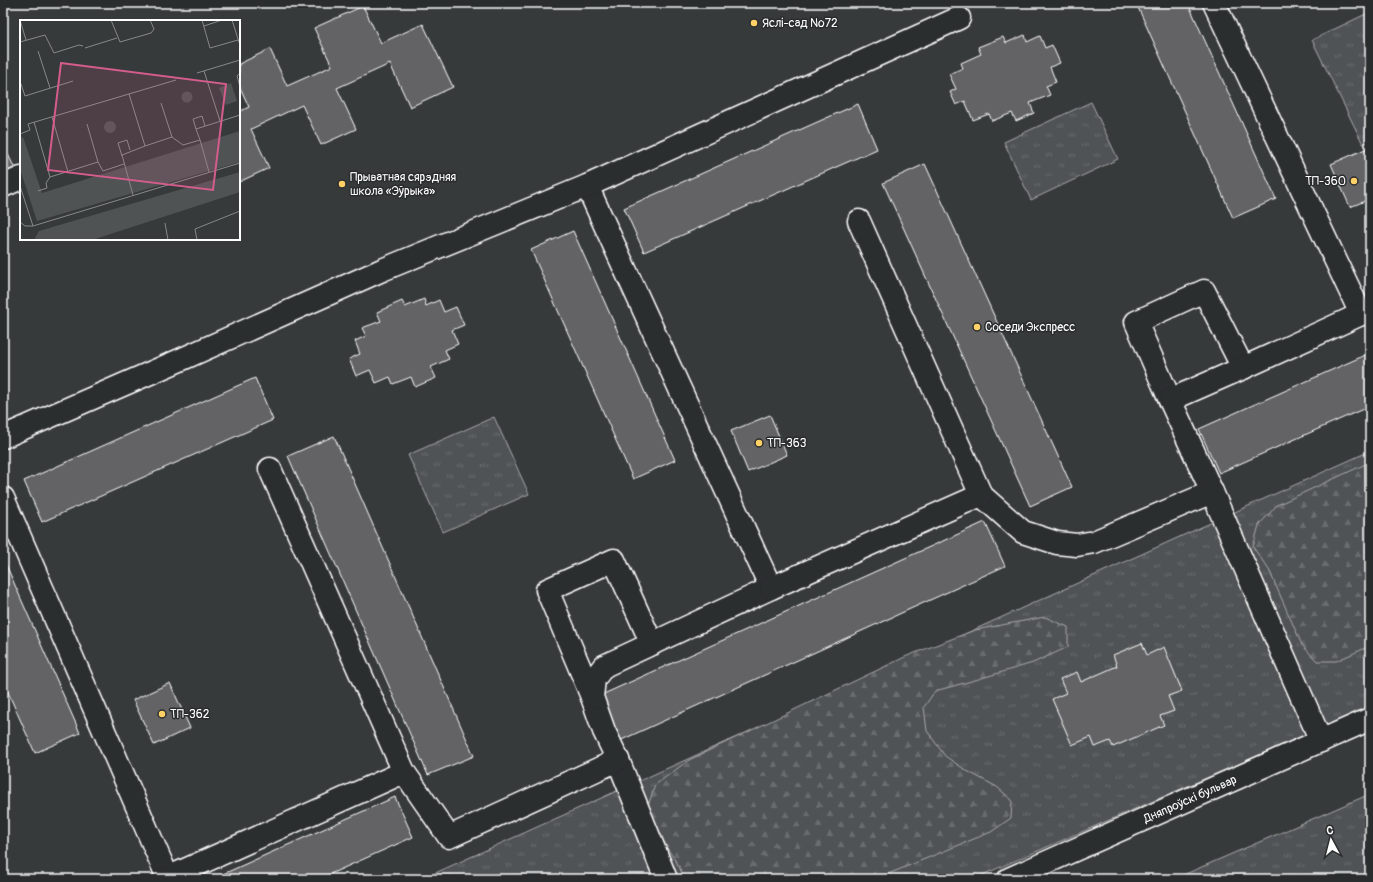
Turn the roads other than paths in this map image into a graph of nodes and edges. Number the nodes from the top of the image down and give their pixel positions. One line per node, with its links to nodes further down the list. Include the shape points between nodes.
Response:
1 (1214, 3): 7 (street)
2 (959, 18): 5 (street)
3 (20, 178): 4 (street)
4 (3, 186)
5 (587, 186): 10 (street, via 382,270); 15 (street)
6 (859, 221): 13 (street)
7 (1366, 312): 8 (street)
8 (1243, 368): 9 (street); 9 (street, via 1204,291 1136,322)
9 (1170, 400): 12 (street)
10 (3, 437)
11 (270, 470): 21 (street)
12 (1212, 492): 13 (street, via 1094,542 1077,545 1057,543 1023,532); 19 (street)
13 (981, 495): 15 (street)
14 (3, 498): 22 (street)
15 (771, 588): 16 (street)
16 (652, 644): 17 (street, via 604,666 594,679); 17 (street, via 614,560 547,590)
17 (592, 696): 20 (street, via 604,731)
18 (1370, 719): 19 (street, Дняпроўскі бульвар)
19 (1321, 741): 24 (street, Дняпроўскі бульвар)
20 (618, 760): 21 (street, via 449,837); 23 (street)
21 (404, 772): 22 (street)
22 (167, 878)
23 (666, 879)
24 (1009, 879)

